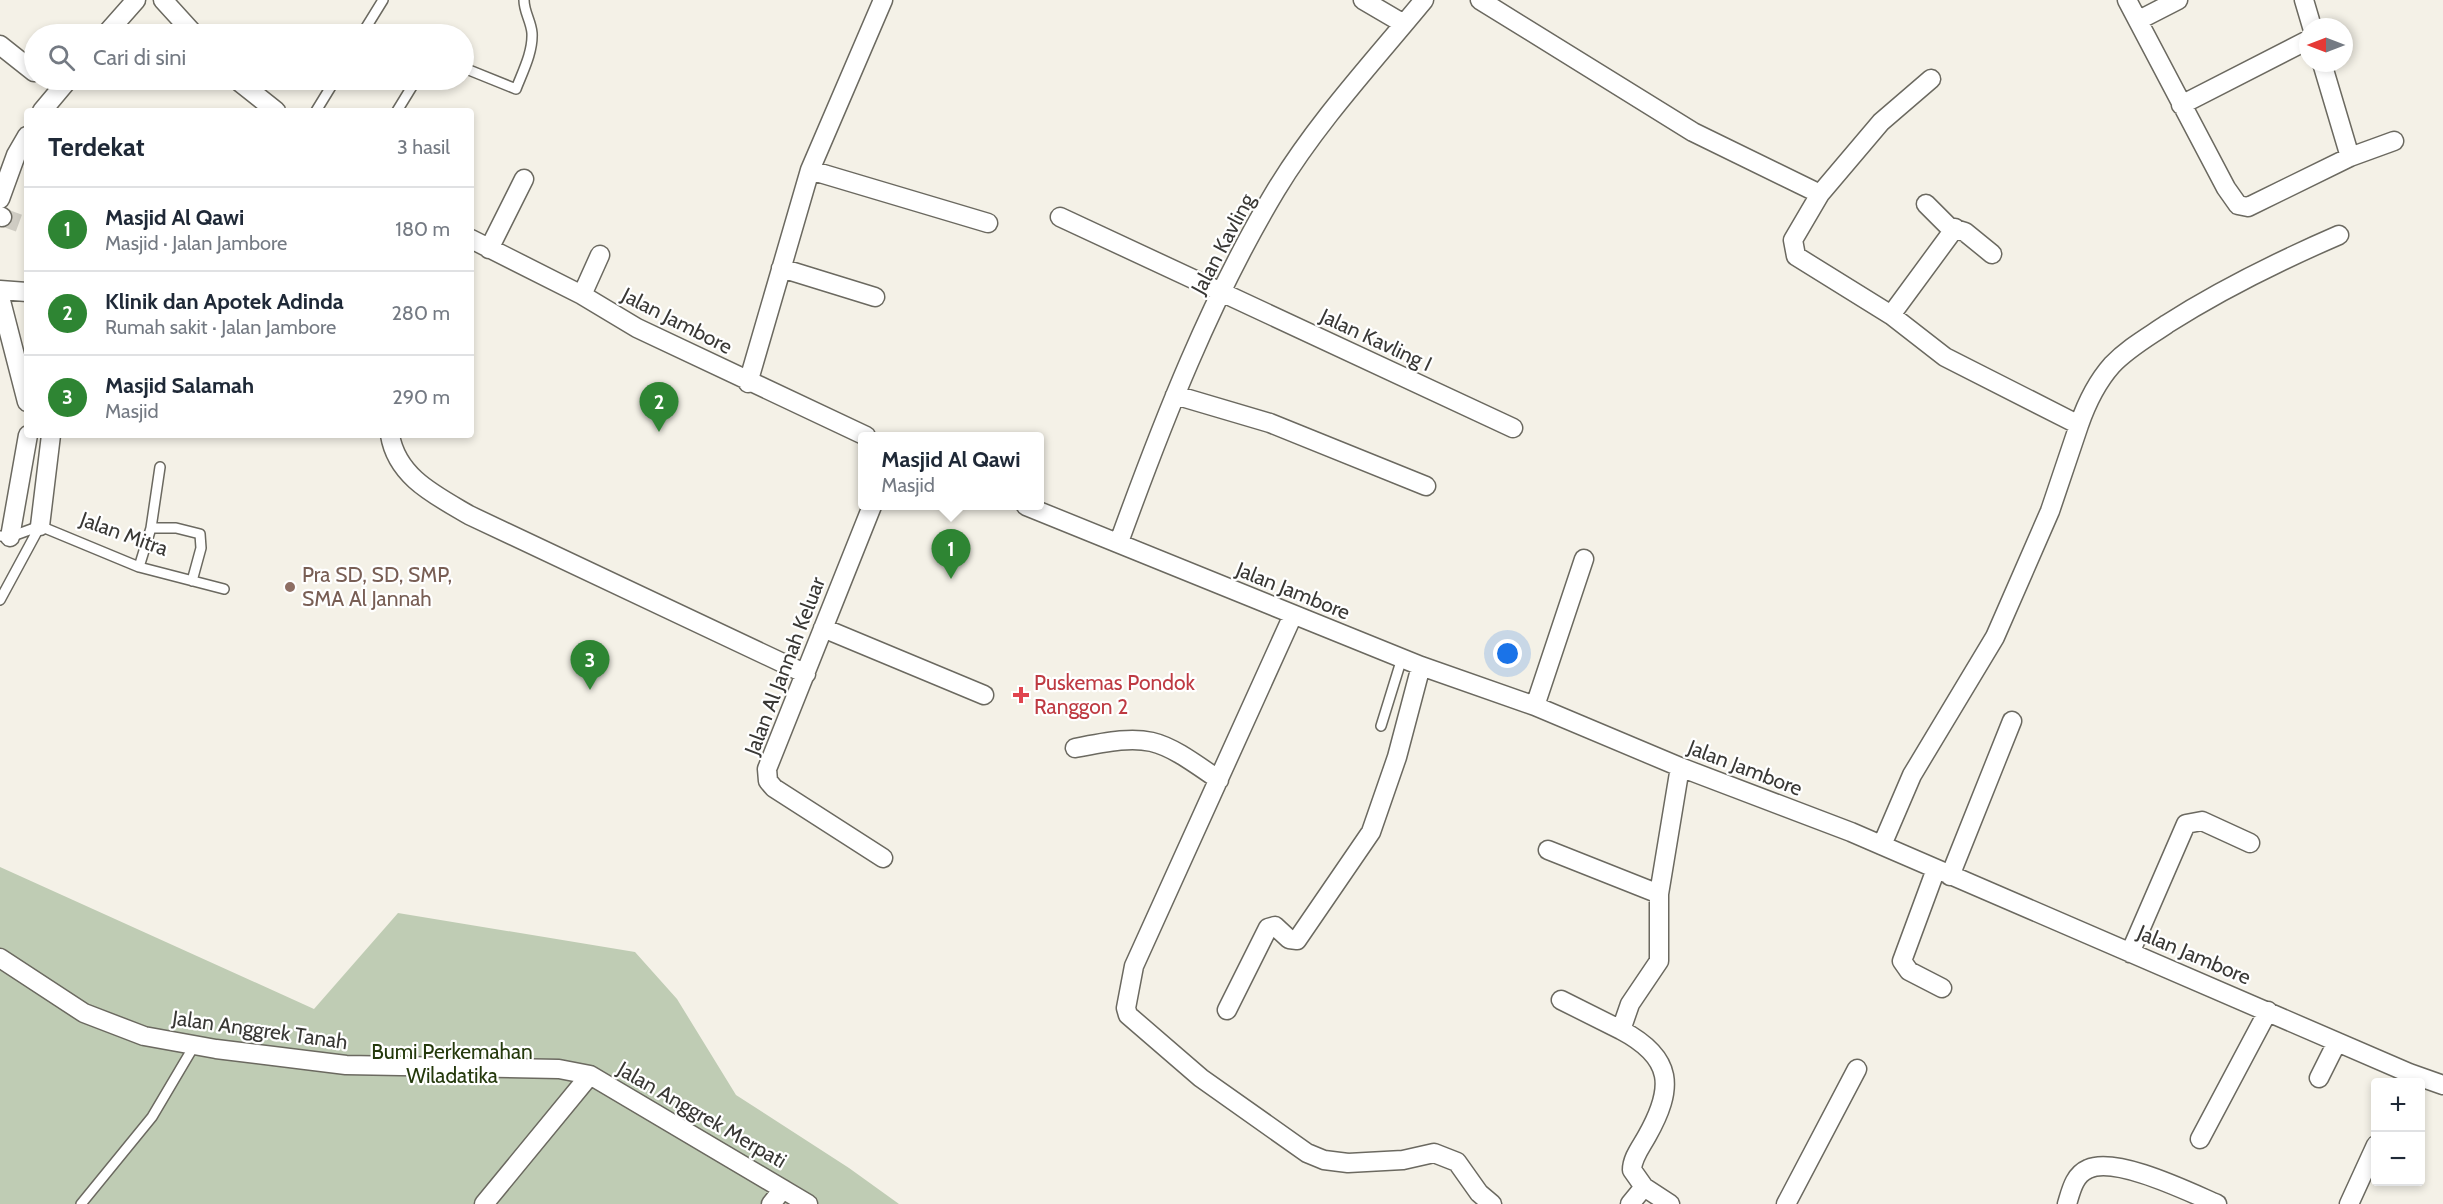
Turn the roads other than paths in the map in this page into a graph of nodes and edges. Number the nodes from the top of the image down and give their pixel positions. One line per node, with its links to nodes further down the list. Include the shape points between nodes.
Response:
1 (136, 0): 14 (street)
2 (163, 0): 15 (street)
3 (383, 0): 16 (lane)
4 (524, 0): 21 (lane, via 532,43 516,89)
5 (883, 0): 36 (street)
6 (1363, 0): 17 (street)
7 (1424, 0): 17 (street, Jalan Kavling)
8 (1480, 0): 38 (street, via 1693,132)
9 (2127, 0): 13 (street)
10 (2178, 0): 13 (street)
11 (2304, 0): 12 (street)
12 (2309, 18)
13 (2139, 20): 28 (street)
14 (115, 24)
15 (185, 24)
16 (368, 24)
17 (1404, 24): 52 (street, Jalan Kavling, via 1333,107 1276,189)
18 (0, 45): 20 (street)
19 (2299, 45): 28 (street)
20 (24, 64)
21 (474, 72)
22 (2325, 72): 35 (street)
23 (1931, 79): 38 (street, via 1881,122)
24 (60, 90): 29 (street)
25 (250, 90): 30 (street)
26 (329, 90): 31 (lane)
27 (410, 90): 32 (lane)
28 (2181, 105): 35 (street, via 2226,188 2244,208)
29 (45, 108)
30 (272, 108)
31 (318, 108)
32 (399, 108)
33 (24, 141): 40 (street, via 16,155)
34 (2394, 141): 35 (street)
35 (2350, 157)
36 (810, 170): 42 (street); 49 (street)
37 (524, 179): 46 (street)
38 (1820, 194): 56 (street, via 1793,240 1796,256)
39 (1926, 204): 43 (street, via 1949,227)
40 (1, 211)
41 (1060, 217): 52 (street, Jalan Kavling I)
42 (988, 223)
43 (1955, 228): 47 (street); 56 (street)
44 (2339, 235): 61 (street, via 2274,263 2187,311 2127,350 2089,396)
45 (474, 241): 46 (street, Jalan Jambore)
46 (489, 249): 53 (street, Jalan Jambore)
47 (1992, 254)
48 (600, 255): 53 (street)
49 (781, 268): 55 (street); 58 (street)
50 (0, 290): 51 (street)
51 (24, 292)
52 (1221, 293): 60 (street, Jalan Kavling); 62 (street, Jalan Kavling I)
53 (582, 295): 58 (street, Jalan Jambore, via 638,328)
54 (0, 297): 57 (street)
55 (875, 297)
56 (1891, 315): 61 (street, via 1945,357)
57 (7, 344): 59 (street)
58 (748, 382): 63 (street, Jalan Jambore)
59 (24, 393)
60 (1175, 395): 68 (street, via 1270,423); 74 (street, Jalan Kavling)
61 (2079, 425): 93 (street, via 2050,511 1995,637 1912,775)
62 (1513, 428)
63 (858, 432)
64 (27, 438): 73 (street)
65 (51, 438): 71 (street)
66 (391, 438): 84 (street, via 399,464 409,475 469,515)
67 (160, 467): 72 (lane)
68 (1426, 486)
69 (870, 510): 81 (street, Jalan Al Jannah Keluar)
70 (1036, 510): 74 (street, Jalan Jambore)
71 (40, 526): 73 (lane); 76 (lane, Jalan Mitra); 79 (lane)
72 (151, 528): 76 (lane); 77 (lane, via 176,528 200,534 201,548)
73 (5, 536)
74 (1119, 542): 80 (street, Jalan Jambore)
75 (1584, 559): 86 (street)
76 (140, 567): 77 (lane, Jalan Mitra)
77 (192, 580): 78 (lane, Jalan Mitra)
78 (224, 589)
79 (0, 600)
80 (1293, 615): 82 (street, Jalan Jambore); 91 (street)
81 (824, 628): 84 (street, Jalan Al Jannah Keluar); 85 (street)
82 (1402, 658): 83 (street, Jalan Jambore); 88 (lane)
83 (1421, 666): 86 (street, Jalan Jambore); 102 (street, via 1397,757 1368,837 1297,940 1289,939 1275,926 1268,928)
84 (806, 674): 95 (street, Jalan Al Jannah Keluar, via 767,769 768,781)
85 (984, 695)
86 (1535, 706): 90 (street, Jalan Jambore)
87 (2012, 721): 96 (street)
88 (1382, 726)
89 (1075, 748): 91 (street, via 1113,740 1147,739 1170,748)
90 (1680, 767): 93 (street, Jalan Jambore); 97 (street)
91 (1219, 780): 122 (street, via 1134,966 1128,1015 1201,1078 1307,1153 1323,1160 1348,1163 1403,1160 1434,1153 1457,1162)
92 (2250, 843): 98 (street, via 2202,821 2187,824)
93 (1882, 846): 96 (street, Jalan Jambore)
94 (1548, 850): 97 (street)
95 (883, 858)
96 (1943, 872): 98 (street, Jalan Jambore); 100 (street, via 1902,961 1909,971)
97 (1659, 894): 104 (street, via 1659,961 1630,1004)
98 (2130, 953): 103 (street, Jalan Jambore)
99 (0, 958): 106 (street, Jalan Anggrek Tanah, via 84,1013 144,1036)
100 (1942, 988)
101 (1561, 1000): 104 (street)
102 (1227, 1010)
103 (2268, 1011): 105 (street, Jalan Jambore); 114 (street)
104 (1621, 1030): 116 (street, via 1658,1061 1666,1082 1665,1097 1655,1122 1632,1166)
105 (2337, 1042): 110 (street); 111 (street, Jalan Jambore)
106 (194, 1046): 108 (street, Jalan Anggrek Tanah, via 346,1065); 118 (lane, via 152,1117)
107 (1857, 1069): 125 (street)
108 (571, 1070): 109 (street, Jalan Anggrek Merpati)
109 (590, 1075): 117 (street, Jalan Anggrek Merpati); 119 (street)
110 (2319, 1078)
111 (2407, 1078)
112 (2425, 1082): 113 (street, Jalan Jambore)
113 (2443, 1085)
114 (2200, 1139)
115 (2371, 1157): 128 (street)
116 (1644, 1187): 123 (street); 124 (street)
117 (783, 1189): 120 (street); 121 (street, Jalan Anggrek Merpati)
118 (81, 1204)
119 (484, 1204)
120 (771, 1204)
121 (808, 1204)
122 (1492, 1204)
123 (1630, 1204)
124 (1670, 1204)
125 (1786, 1204)
126 (2067, 1204): 127 (street, via 2081,1174 2089,1168 2103,1167 2131,1170)
127 (2217, 1204)
128 (2349, 1204)

